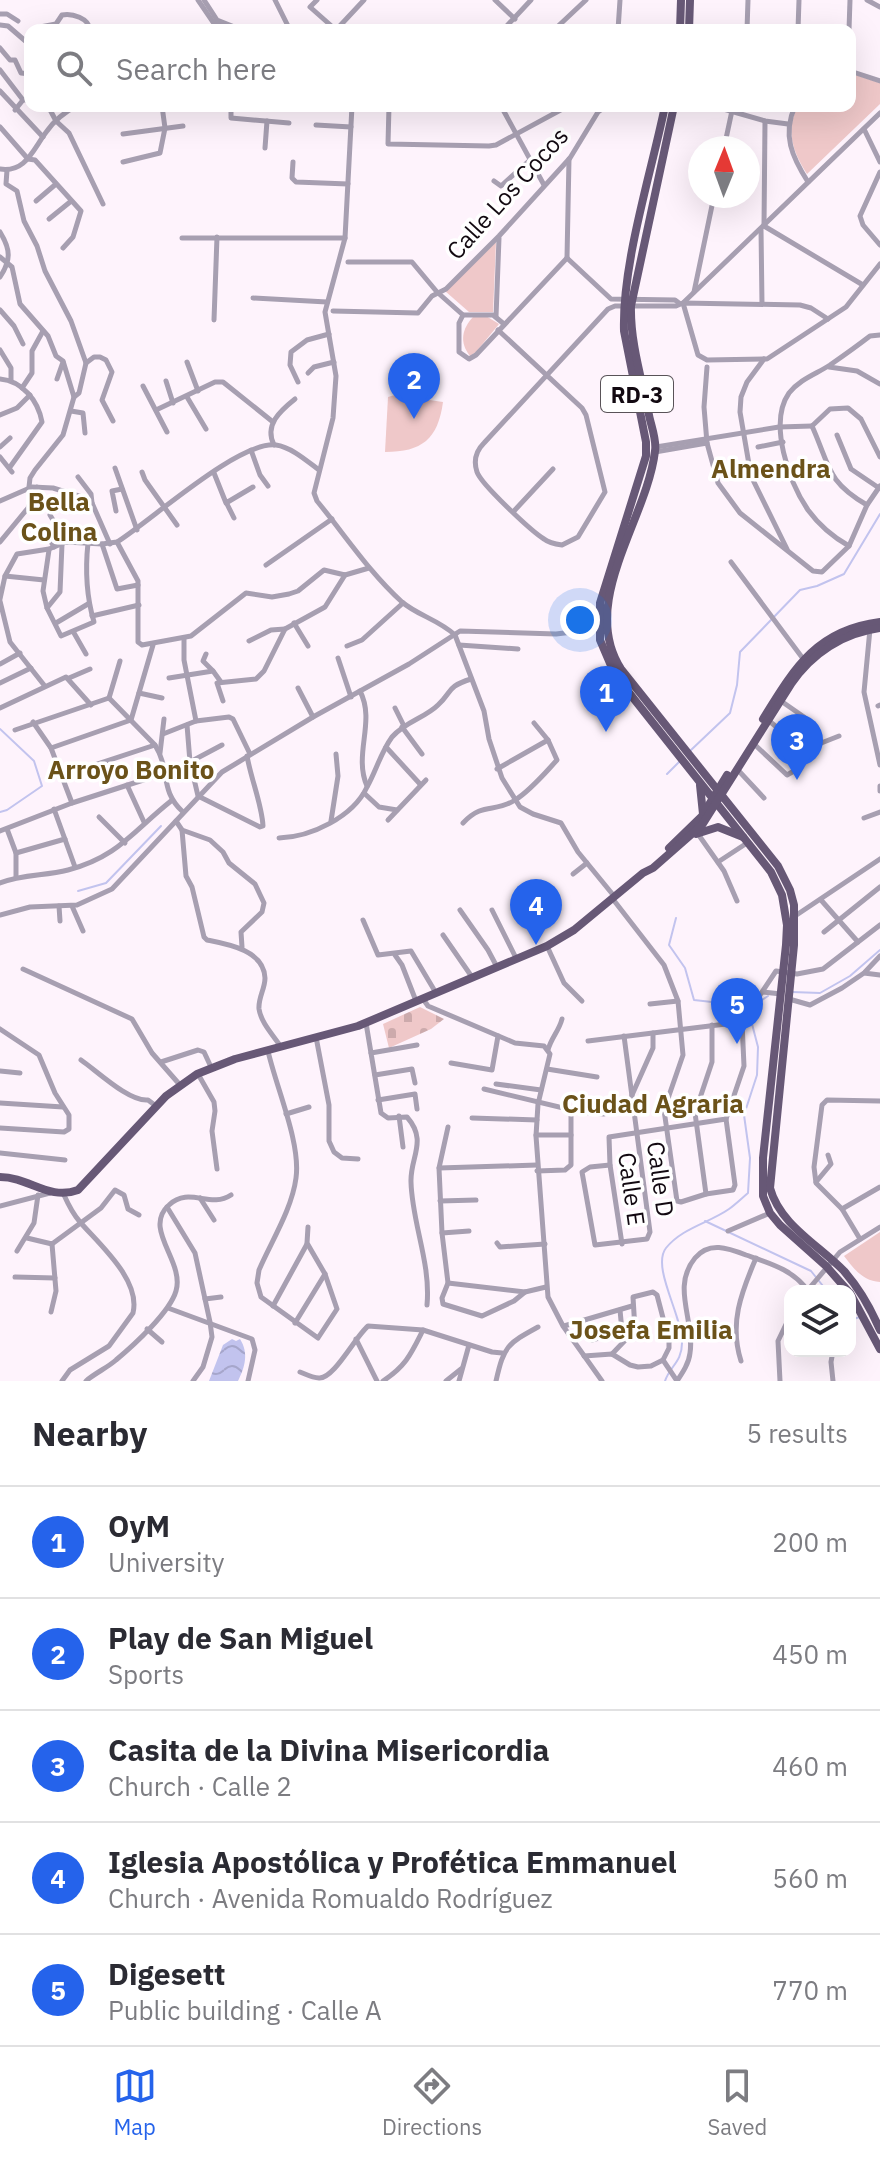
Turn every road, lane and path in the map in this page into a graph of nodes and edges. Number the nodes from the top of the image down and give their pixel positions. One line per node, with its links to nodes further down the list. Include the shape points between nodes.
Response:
1 (201, 0): 21 (street, via 210,19); 22 (street)
2 (275, 0): 23 (street)
3 (317, 0): 24 (street, via 310,7)
4 (364, 0): 25 (street)
5 (495, 0): 17 (street)
6 (531, 0): 17 (street)
7 (586, 0): 27 (street)
8 (620, 0): 28 (street)
9 (681, 0): 29 (main road)
10 (690, 0): 30 (main road)
11 (748, 0): 31 (street)
12 (799, 0): 32 (street)
13 (850, 0): 33 (street)
14 (867, 0): 15 (street)
15 (880, 7)
16 (0, 14): 18 (street)
17 (515, 19): 26 (street)
18 (18, 21)
19 (56, 24): 20 (street, via 71,13)
20 (87, 24)
21 (219, 24)
22 (227, 24)
23 (287, 24)
24 (329, 24)
25 (342, 24)
26 (510, 24)
27 (560, 24)
28 (618, 24)
29 (680, 24)
30 (689, 24)
31 (747, 24)
32 (798, 24)
33 (849, 24)
34 (0, 25): 35 (street)
35 (24, 40)
36 (0, 48): 38 (street)
37 (0, 70): 42 (street)
38 (24, 73)
39 (856, 73): 40 (street)
40 (880, 81)
41 (0, 91): 44 (street)
42 (24, 97)
43 (24, 102): 44 (street)
44 (15, 110): 74 (street)
45 (51, 112): 60 (street)
46 (68, 112): 60 (street)
47 (163, 112): 68 (street)
48 (231, 112): 61 (street, via 231,118)
49 (352, 112): 67 (street)
50 (389, 112): 72 (street, via 388,144 489,146)
51 (504, 112): 72 (street)
52 (557, 112): 72 (street)
53 (599, 112): 76 (street, Calle Los Cocos)
54 (664, 112): 115 (main road, RD-3)
55 (672, 112): 115 (main road, RD-3)
56 (731, 112): 73 (street)
57 (742, 112): 62 (street)
58 (793, 112): 64 (street)
59 (880, 113): 69 (street)
60 (56, 121): 74 (street); 93 (street, via 69,133)
61 (267, 121): 63 (street); 75 (street)
62 (765, 121): 64 (street); 96 (street)
63 (289, 123)
64 (788, 124): 86 (street, via 792,155)
65 (316, 125): 67 (street)
66 (183, 126): 68 (street)
67 (351, 127): 88 (street)
68 (165, 128): 71 (street); 79 (street, via 160,153)
69 (864, 129): 81 (street); 86 (street)
70 (1, 130): 77 (street)
71 (123, 134)
72 (516, 134): 78 (street)
73 (726, 136)
74 (43, 137): 77 (street)
75 (265, 148)
76 (570, 158): 84 (street, Calle Los Cocos); 89 (street)
77 (28, 159): 82 (street, via 19,168); 87 (street)
78 (530, 160): 85 (street, via 501,186); 90 (street)
79 (123, 162)
80 (293, 162): 88 (street, via 296,182)
81 (880, 162)
82 (2, 169): 135 (street, via 6,184 17,191 24,221)
83 (880, 172): 102 (street, via 860,216)
84 (552, 176): 89 (street, via 561,176); 90 (street, Calle Los Cocos)
85 (494, 181)
86 (808, 182): 96 (street)
87 (56, 184): 91 (street); 92 (street)
88 (348, 184): 101 (street)
89 (568, 184): 105 (street)
90 (544, 185): 98 (street, Calle Los Cocos)
91 (36, 201)
92 (71, 202): 95 (street); 103 (street, via 81,211 73,237)
93 (103, 204)
94 (711, 208): 112 (street)
95 (49, 219)
96 (763, 228): 110 (street); 112 (street); 117 (street)
97 (0, 232): 106 (street)
98 (499, 236): 111 (street, Calle Los Cocos); 121 (street)
99 (217, 237): 100 (street); 101 (street); 123 (street)
100 (182, 238)
101 (345, 238): 114 (street)
102 (880, 245)
103 (63, 248)
104 (0, 257): 106 (street)
105 (567, 258): 115 (street, via 611,299); 124 (street)
106 (9, 262): 109 (street); 125 (street, via 20,304)
107 (348, 262): 111 (street, via 412,262)
108 (880, 264): 110 (street)
109 (0, 277)
110 (863, 285): 122 (street)
111 (437, 292): 119 (street, Calle Los Cocos, via 414,314); 120 (street)
112 (693, 293): 116 (street)
113 (253, 298): 114 (street)
114 (327, 302): 127 (street)
115 (624, 303): 116 (street); 139 (street, via 608,309); 173 (main road, RD-3); 228 (main road, RD-3, via 646,456 601,598)
116 (682, 303): 117 (street); 136 (street, via 698,355)
117 (762, 304): 122 (street, via 806,306)
118 (0, 310): 129 (street)
119 (333, 311)
120 (463, 315): 121 (street); 126 (street, via 458,348 469,359)
121 (496, 317): 124 (street)
122 (828, 319): 131 (street)
123 (214, 320)
124 (504, 324): 126 (street)
125 (43, 330): 132 (street); 147 (street, via 32,351 32,373)
126 (498, 330): 139 (street)
127 (329, 334): 134 (street); 144 (street, via 291,352)
128 (880, 335): 137 (street, via 870,336)
129 (23, 344)
130 (0, 350): 142 (street, via 11,368)
131 (764, 359): 136 (street); 164 (street, via 741,397)
132 (63, 361): 141 (street); 150 (street)
133 (187, 362): 148 (street)
134 (334, 362): 138 (street); 178 (street, via 333,418)
135 (86, 363): 150 (street); 157 (street, via 100,357 110,367 102,400)
136 (707, 364): 167 (street)
137 (827, 367): 145 (street, via 857,371); 160 (street, via 791,391)
138 (308, 373)
139 (546, 376): 193 (street, via 478,450 477,472); 193 (street, via 586,415 605,492 578,537 562,545 540,537)
140 (0, 379): 142 (street)
141 (57, 379)
142 (11, 380): 147 (street)
143 (166, 381): 153 (street)
144 (298, 382)
145 (880, 384)
146 (143, 386): 154 (street)
147 (22, 388): 149 (street)
148 (198, 391): 151 (street); 158 (street, via 223,382)
149 (30, 395): 156 (street); 174 (street, via 42,422 11,469)
150 (74, 397): 155 (street)
151 (187, 397): 153 (street); 161 (street)
152 (295, 399): 158 (street)
153 (173, 403): 154 (street)
154 (156, 410): 162 (street)
155 (71, 411): 163 (street, via 83,413); 183 (street, via 63,435 30,478)
156 (0, 415)
157 (113, 421)
158 (273, 422): 169 (street)
159 (812, 426): 160 (street); 175 (street, via 830,409 848,408 861,419); 190 (street, via 835,481)
160 (779, 427): 164 (street); 168 (street)
161 (206, 429)
162 (167, 432)
163 (85, 433)
164 (743, 433): 167 (street); 197 (street, via 751,476)
165 (837, 435): 185 (street, via 851,469)
166 (10, 438): 170 (street)
167 (707, 441): 173 (street); 200 (street, via 718,483 740,513)
168 (783, 442): 171 (street); 207 (street, via 806,508)
169 (274, 445): 172 (street); 178 (street)
170 (0, 447)
171 (758, 447)
172 (251, 450): 180 (street); 182 (street)
173 (655, 450): 292 (main road, RD-3, via 609,597 606,629 621,669)
174 (0, 457)
175 (880, 457)
176 (115, 468): 186 (street)
177 (553, 469): 193 (street)
178 (319, 470): 196 (street, via 314,493)
179 (142, 472): 191 (street)
180 (214, 473): 189 (street); 191 (street)
181 (78, 477): 188 (street)
182 (268, 486)
183 (33, 487): 187 (street); 188 (street, via 53,488); 202 (street, via 28,508)
184 (253, 487): 189 (street)
185 (879, 487): 190 (street)
186 (122, 489): 192 (street, via 112,491); 199 (street)
187 (0, 501)
188 (92, 503): 205 (street)
189 (226, 503): 195 (street)
190 (867, 505): 207 (street)
191 (165, 508): 198 (street); 199 (street)
192 (116, 511)
193 (514, 511)
194 (50, 515): 203 (street)
195 (234, 518)
196 (332, 519): 211 (street); 212 (street)
197 (773, 522): 200 (street); 209 (street)
198 (177, 525)
199 (137, 530): 205 (street)
200 (761, 530): 209 (street)
201 (45, 531): 208 (street)
202 (0, 542)
203 (64, 543): 204 (street); 208 (street); 221 (street, via 60,592)
204 (88, 543): 206 (street); 219 (street)
205 (114, 543): 206 (street); 216 (street)
206 (102, 544): 216 (street, via 117,589)
207 (849, 546): 209 (street, via 822,572)
208 (52, 548): 214 (street, via 17,554); 215 (street)
209 (789, 553)
210 (731, 562): 245 (street)
211 (266, 565)
212 (369, 568): 213 (street); 218 (street)
213 (345, 575): 225 (street, via 325,607); 231 (street, via 324,570 298,591 280,597 246,593)
214 (5, 576): 215 (street); 217 (street)
215 (44, 580): 221 (street)
216 (138, 585): 220 (street)
217 (0, 600): 223 (street)
218 (403, 603): 230 (street); 238 (street, via 362,640)
219 (88, 604): 222 (street); 224 (street)
220 (139, 605): 222 (street); 234 (street, via 140,644)
221 (47, 608): 224 (street)
222 (93, 619): 229 (street)
223 (2, 622): 233 (street)
224 (56, 623): 229 (street, via 61,636)
225 (294, 623): 227 (street); 237 (street)
226 (877, 626): 245 (main road, via 841,633); 294 (street, via 864,692)
227 (285, 629): 232 (street); 254 (street, via 256,679)
228 (598, 629): 230 (street, via 556,634 466,630); 292 (main road, RD-3, via 610,666)
229 (74, 633): 241 (street)
230 (455, 635): 235 (street); 258 (street)
231 (184, 638): 234 (street); 250 (street)
232 (249, 641)
233 (10, 642): 236 (street); 240 (street)
234 (153, 644): 259 (street)
235 (459, 645): 239 (street); 253 (street)
236 (0, 646)
237 (308, 646)
238 (347, 646)
239 (518, 649)
240 (20, 653): 246 (street); 247 (street)
241 (86, 654)
242 (206, 654): 249 (street, via 203,661)
243 (338, 658): 260 (street)
244 (120, 661): 261 (street)
245 (805, 661): 264 (main road); 271 (main road)
246 (0, 664)
247 (31, 668): 255 (street); 256 (street)
248 (90, 669): 251 (street)
249 (213, 671): 250 (street); 254 (street)
250 (186, 676): 252 (street); 273 (street)
251 (68, 677): 256 (street); 265 (street)
252 (169, 678)
253 (471, 679): 277 (street); 295 (street)
254 (221, 682): 263 (street, via 216,685)
255 (0, 683)
256 (44, 685): 266 (street)
257 (298, 688): 268 (street)
258 (360, 691): 260 (street); 302 (street, via 368,716 362,741)
259 (139, 693): 262 (street); 272 (street)
260 (351, 697): 268 (street)
261 (109, 698): 265 (street); 272 (street)
262 (162, 698)
263 (223, 701)
264 (781, 701): 269 (street); 271 (main road)
265 (91, 705): 274 (street)
266 (0, 708)
267 (395, 708): 277 (street)
268 (313, 717): 291 (street)
269 (804, 717)
270 (164, 719): 279 (street)
271 (766, 719): 282 (main road); 287 (street, via 785,734); 298 (main road)
272 (131, 720): 283 (street); 286 (street)
273 (196, 721): 276 (street); 291 (street, via 233,719)
274 (33, 722): 278 (street); 286 (street)
275 (534, 723): 281 (street)
276 (187, 725): 279 (street); 293 (street)
277 (403, 727): 285 (street); 290 (street)
278 (15, 730)
279 (163, 734): 288 (street)
280 (839, 736): 287 (street)
281 (548, 740): 295 (street); 306 (street, via 557,760)
282 (753, 743): 287 (street, via 787,775 801,767); 298 (main road)
283 (155, 745): 288 (street); 299 (street)
284 (222, 745): 293 (street)
285 (386, 747): 302 (street); 310 (street, via 423,782)
286 (51, 748): 299 (street)
287 (796, 753)
288 (160, 754): 297 (street)
289 (336, 754): 320 (street)
290 (422, 754)
291 (249, 755): 303 (street); 303 (street, via 263,826)
292 (684, 755): 296 (main road, RD-3); 300 (main road, RD-3)
293 (190, 762): 303 (street)
294 (880, 765)
295 (497, 769): 306 (street)
296 (701, 769): 298 (main road); 304 (main road, RD-3)
297 (165, 773): 301 (street); 307 (street)
298 (733, 773): 304 (main road); 305 (street); 311 (main road, via 729,792)
299 (61, 776): 308 (street)
300 (699, 780): 304 (main road, RD-3); 314 (main road)
301 (127, 785): 308 (street); 319 (street)
302 (366, 790): 310 (street, via 379,807); 320 (street)
303 (198, 796): 312 (street)
304 (718, 796): 311 (main road, RD-3); 314 (main road); 325 (main road); 328 (main road, RD-3)
305 (764, 798)
306 (515, 800): 321 (street, via 478,809); 333 (street, via 533,814 561,823)
307 (171, 801): 312 (street); 319 (street)
308 (72, 803): 309 (street)
309 (54, 809): 322 (street); 327 (street)
310 (399, 810): 317 (street)
311 (734, 810): 348 (main road, RD-3, via 778,866)
312 (183, 812): 318 (street)
313 (880, 812): 316 (street)
314 (703, 814): 335 (main road)
315 (99, 817): 329 (street)
316 (864, 818)
317 (388, 820)
318 (176, 821): 323 (street); 344 (street, via 112,889)
319 (144, 822): 329 (street)
320 (331, 822): 326 (street)
321 (463, 823)
322 (7, 829): 324 (street); 330 (street)
323 (182, 830): 358 (street, via 186,876 204,937); 358 (street, via 210,840 262,896 262,912 241,932)
324 (0, 831)
325 (693, 836): 328 (main road, via 718,827); 332 (street); 335 (main road)
326 (279, 838)
327 (65, 839): 330 (street); 334 (street)
328 (747, 840): 332 (street); 364 (main road, RD-3, via 782,895)
329 (125, 843): 334 (street)
330 (16, 853): 337 (street)
331 (880, 859): 341 (street)
332 (718, 862): 342 (street)
333 (587, 863): 336 (street); 340 (street)
334 (75, 867): 337 (street)
335 (643, 873): 340 (main road)
336 (573, 874)
337 (16, 877): 338 (street)
338 (0, 883)
339 (880, 887): 351 (street)
340 (613, 897): 357 (main road); 373 (street, via 664,965)
341 (821, 900): 348 (street); 351 (street)
342 (737, 901)
343 (59, 906): 344 (street); 347 (street); 350 (street)
344 (72, 906): 353 (street)
345 (460, 910): 362 (street)
346 (492, 910): 361 (street)
347 (0, 914)
348 (795, 916): 364 (main road, RD-3)
349 (363, 920): 359 (street, via 378,955)
350 (60, 921)
351 (840, 921): 354 (street); 356 (street)
352 (880, 925): 356 (street)
353 (83, 931)
354 (824, 932)
355 (443, 935): 367 (street)
356 (858, 942): 364 (street, via 823,969)
357 (547, 946): 361 (main road); 372 (street, via 561,978)
358 (242, 947): 387 (street, via 264,973 260,1013)
359 (394, 955): 369 (street, via 411,951); 371 (street)
360 (880, 956): 365 (street)
361 (517, 959): 362 (main road)
362 (497, 967): 367 (main road)
363 (23, 969): 392 (street, via 132,1019)
364 (787, 972): 368 (street, via 776,971); 370 (main road, RD-3)
365 (864, 973): 366 (street); 370 (street, via 815,1003)
366 (880, 975)
367 (472, 977): 369 (main road)
368 (763, 992): 370 (street); 376 (street)
369 (436, 993): 371 (main road)
370 (785, 996): 452 (main road, RD-3, via 762,1177); 470 (main road, RD-3, via 770,1188 782,1214)
371 (419, 1000): 377 (main road); 382 (street)
372 (582, 1001)
373 (678, 1001): 374 (street); 380 (street)
374 (650, 1004)
375 (562, 1019): 388 (street)
376 (743, 1020): 378 (street); 420 (street, via 744,1066)
377 (366, 1023): 384 (main road); 390 (street)
378 (712, 1025): 380 (street); 422 (street, via 712,1062 696,1105)
379 (0, 1029): 412 (street, via 39,1055)
380 (682, 1029): 381 (street); 424 (street, via 683,1055 664,1106)
381 (653, 1033): 383 (street); 406 (street, via 653,1048)
382 (498, 1036): 388 (street); 393 (street, via 492,1070)
383 (624, 1036): 385 (street); 406 (street, Calle D)
384 (316, 1037): 387 (main road); 432 (street, via 329,1105 329,1141 342,1158)
385 (588, 1041)
386 (417, 1045): 390 (street)
387 (281, 1047): 389 (main road)
388 (548, 1050): 395 (street)
389 (268, 1051): 394 (main road); 416 (street)
390 (371, 1053): 399 (street)
391 (81, 1060): 411 (street, via 129,1096)
392 (160, 1062): 394 (street, via 198,1050); 403 (street)
393 (451, 1063)
394 (211, 1067): 398 (main road)
395 (547, 1069): 400 (street); 405 (street)
396 (0, 1071): 397 (street)
397 (20, 1073)
398 (197, 1074): 403 (main road); 437 (street, via 214,1102)
399 (375, 1075): 401 (street, via 412,1069); 407 (street)
400 (597, 1077)
401 (415, 1083)
402 (496, 1084): 405 (street)
403 (180, 1085): 411 (main road)
404 (484, 1089): 408 (street)
405 (541, 1090): 408 (street)
406 (632, 1097): 426 (street, Calle D)
407 (378, 1100): 414 (street, via 415,1094); 418 (street, via 385,1117)
408 (538, 1100): 415 (street); 421 (street)
409 (880, 1101): 439 (street, via 823,1102)
410 (0, 1103): 412 (street)
411 (156, 1106): 444 (main road, via 86,1184)
412 (64, 1107): 425 (street, via 67,1131)
413 (309, 1107): 416 (street)
414 (417, 1109)
415 (571, 1109): 417 (street); 428 (street)
416 (286, 1114): 485 (street, via 297,1176 257,1283 261,1297)
417 (604, 1114)
418 (399, 1116): 429 (street); 483 (street, via 409,1118 418,1145 411,1182)
419 (472, 1118): 421 (street)
420 (726, 1119): 422 (street); 442 (street, via 735,1185)
421 (537, 1120): 427 (street)
422 (696, 1124): 424 (street); 442 (street)
423 (448, 1127): 435 (street)
424 (666, 1127): 426 (street); 442 (street, via 677,1201)
425 (0, 1128)
426 (637, 1131): 434 (street, Calle E, via 607,1139); 467 (street, Calle D, via 650,1232 647,1239)
427 (536, 1135): 428 (street); 436 (street)
428 (571, 1135): 436 (street, via 569,1168)
429 (403, 1147)
430 (0, 1153): 433 (street)
431 (828, 1155): 439 (street, via 831,1164)
432 (358, 1159)
433 (65, 1160)
434 (610, 1165): 467 (street, Calle E); 467 (street, via 582,1172 595,1245)
435 (439, 1168): 436 (street); 448 (street)
436 (537, 1168): 466 (street)
437 (217, 1169)
438 (0, 1177): 441 (main road)
439 (816, 1183): 451 (street)
440 (880, 1187): 451 (street)
441 (50, 1192): 443 (street); 444 (main road)
442 (706, 1194)
443 (38, 1195): 449 (street); 461 (street)
444 (64, 1195): 455 (street)
445 (231, 1195): 446 (street, via 213,1202)
446 (199, 1197): 450 (street, via 178,1199); 454 (street)
447 (476, 1200): 448 (street)
448 (440, 1201): 460 (street)
449 (0, 1206)
450 (167, 1207): 482 (street, via 195,1253); 487 (street, via 160,1226 178,1280)
451 (842, 1209): 462 (street)
452 (770, 1213): 459 (street); 470 (main road, RD-3)
453 (139, 1215): 455 (street, via 125,1211 124,1195 115,1190)
454 (214, 1220)
455 (80, 1222): 465 (street); 515 (street, via 124,1273 135,1306 109,1346 70,1370)
456 (308, 1227): 463 (street)
457 (880, 1227): 462 (street)
458 (469, 1231): 460 (street)
459 (728, 1231)
460 (442, 1233): 474 (street)
461 (27, 1238): 465 (street); 468 (street)
462 (860, 1239): 470 (street)
463 (307, 1243): 471 (street); 485 (street)
464 (497, 1243): 466 (street)
465 (52, 1244): 473 (street)
466 (545, 1244): 478 (street)
467 (622, 1244)
468 (17, 1251)
469 (756, 1258): 475 (street); 511 (street, via 736,1316); 524 (street, via 717,1247 698,1254 689,1265 683,1288 691,1352)
470 (827, 1266): 476 (street); 477 (main road, RD-3); 484 (main road, RD-3, via 856,1286)
471 (325, 1274): 493 (street); 493 (street, via 337,1309 316,1338)
472 (15, 1277): 473 (street)
473 (55, 1278): 489 (street)
474 (448, 1283): 479 (street); 479 (street, via 443,1304 482,1316)
475 (803, 1285)
476 (812, 1285)
477 (843, 1285)
478 (546, 1287): 479 (street); 494 (street)
479 (525, 1292)
480 (221, 1297): 482 (street)
481 (856, 1298): 484 (main road, RD-3)
482 (205, 1299): 492 (street)
483 (427, 1305)
484 (863, 1305): 491 (main road, RD-3)
485 (273, 1306): 493 (street)
486 (632, 1306): 488 (street); 507 (street, via 635,1330); 510 (street, via 635,1296 657,1295 669,1341)
487 (168, 1308): 492 (street); 497 (street)
488 (620, 1310): 490 (street); 490 (street, via 619,1333 590,1340)
489 (51, 1312)
490 (578, 1321): 494 (street)
491 (871, 1321): 499 (main road, RD-3); 505 (main road, RD-3)
492 (210, 1322): 500 (street); 501 (street)
493 (295, 1323)
494 (563, 1326): 508 (street)
495 (538, 1327): 506 (street)
496 (784, 1328): 525 (street, via 778,1341)
497 (147, 1329): 503 (street); 516 (street)
498 (423, 1330): 502 (street, via 368,1326); 504 (street); 520 (street, via 408,1360)
499 (880, 1330)
500 (234, 1331): 501 (street); 518 (street, via 254,1343)
501 (212, 1337): 517 (street)
502 (356, 1339): 513 (street, via 328,1376 319,1379); 519 (street)
503 (162, 1342)
504 (469, 1345): 506 (street); 512 (street)
505 (880, 1349)
506 (502, 1353): 523 (street)
507 (612, 1354): 508 (street); 510 (street, via 638,1367)
508 (584, 1356): 514 (street)
509 (832, 1357): 526 (street)
510 (663, 1360): 524 (street)
511 (741, 1361)
512 (462, 1369): 521 (street); 522 (street)
513 (300, 1372)
514 (600, 1380)
515 (62, 1381)
516 (86, 1381)
517 (193, 1381)
518 (248, 1381)
519 (377, 1381)
520 (383, 1381)
521 (446, 1381)
522 (459, 1381)
523 (496, 1381)
524 (677, 1381)
525 (780, 1381)
526 (833, 1381)

